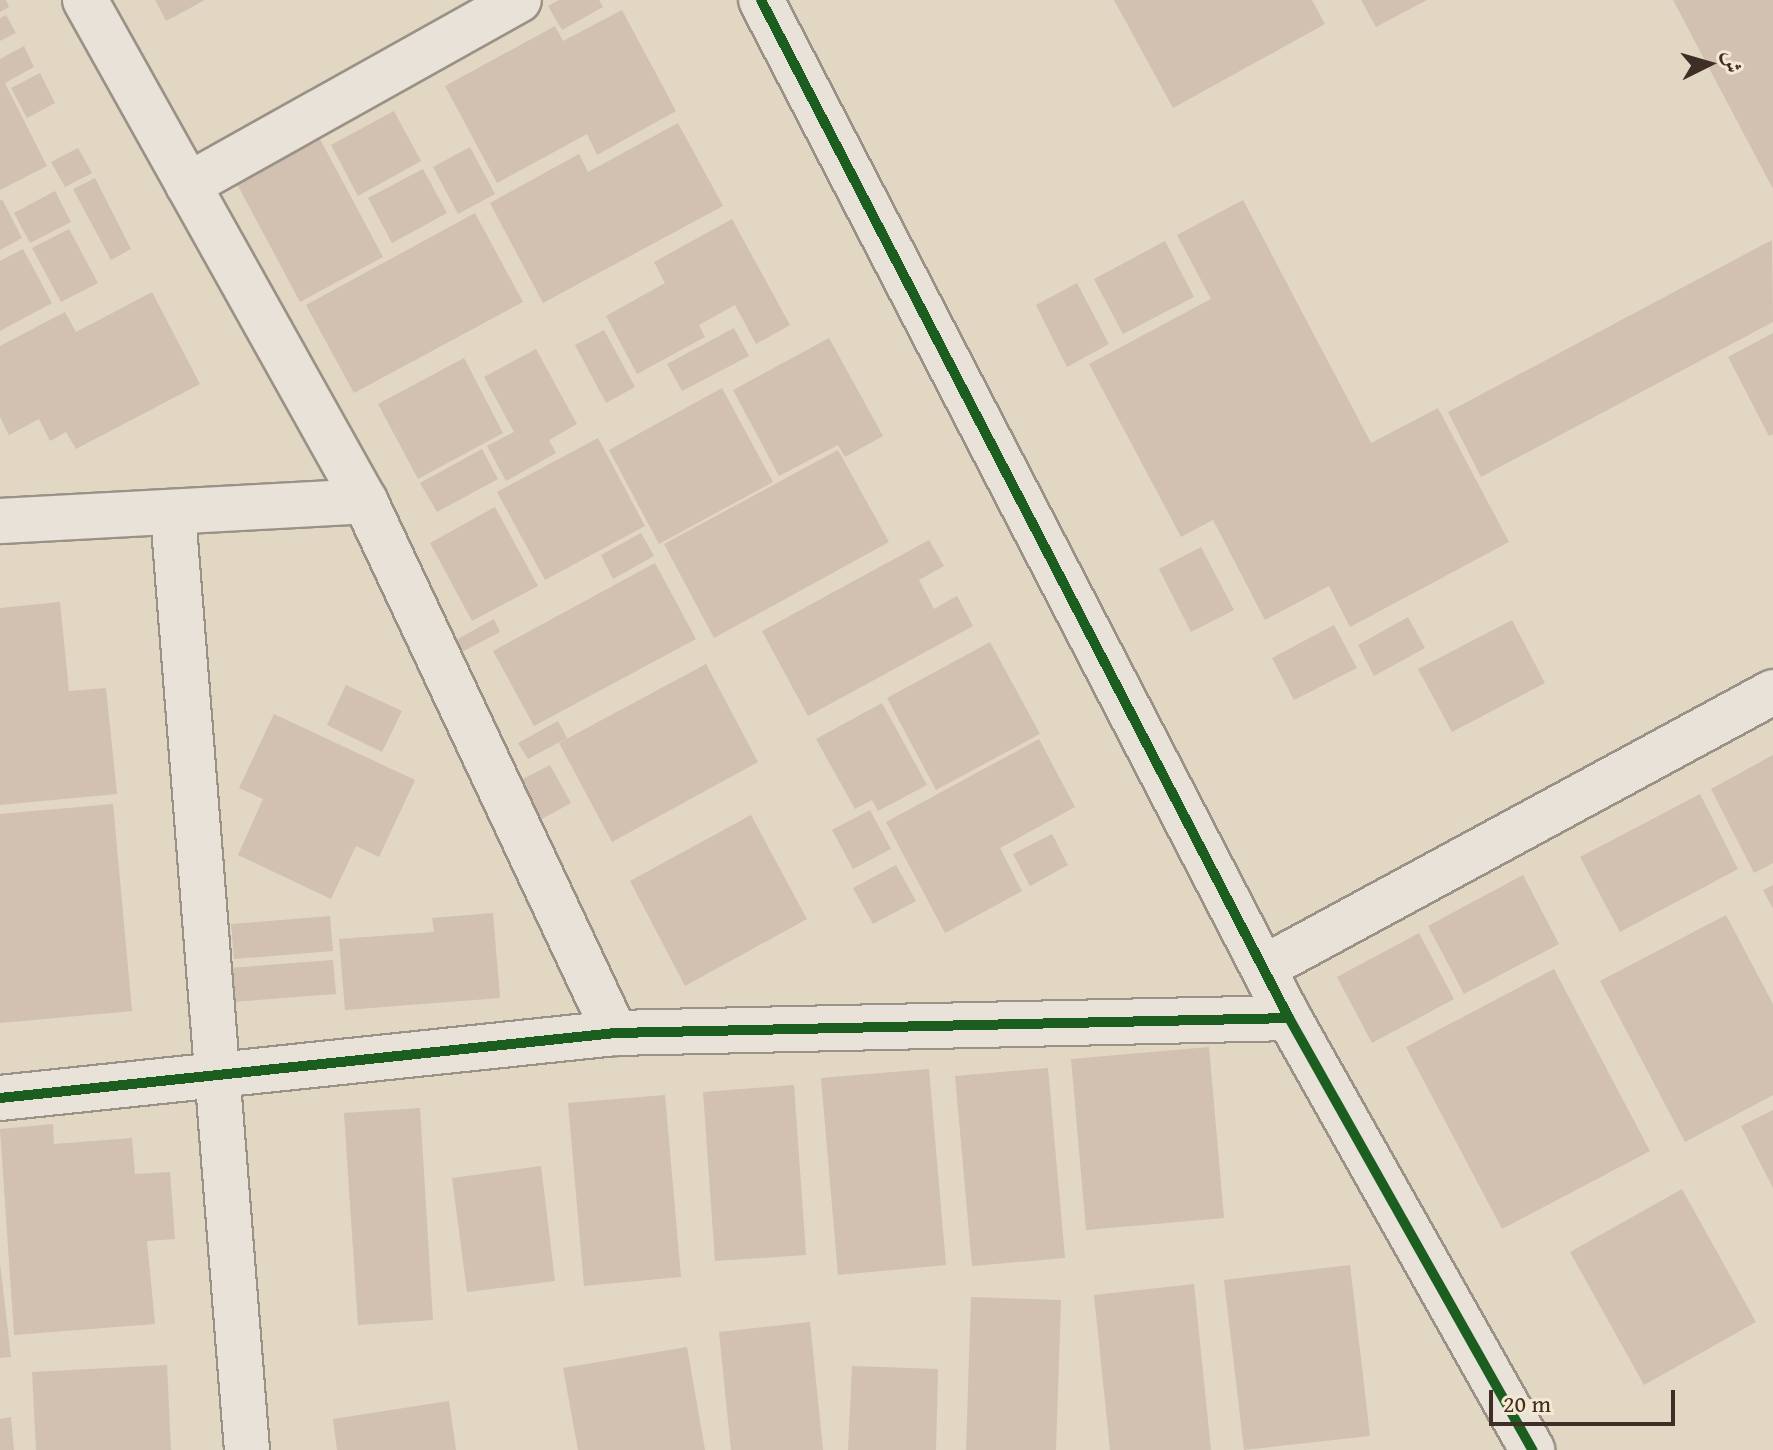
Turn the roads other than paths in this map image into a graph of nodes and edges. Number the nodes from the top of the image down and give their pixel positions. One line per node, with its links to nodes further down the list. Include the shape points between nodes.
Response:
1 (85, 0): 4 (street)
2 (519, 0): 4 (street)
3 (761, 0): 9 (street)
4 (188, 185): 5 (street)
5 (365, 501): 6 (street); 11 (street)
6 (173, 514): 7 (street); 12 (street)
7 (0, 521)
8 (1773, 692): 9 (street)
9 (1263, 968): 10 (street)
10 (1289, 1018): 11 (street); 15 (street)
11 (615, 1033): 12 (street)
12 (221, 1080): 13 (street); 14 (street)
13 (0, 1098)
14 (247, 1450)
15 (1532, 1450)

